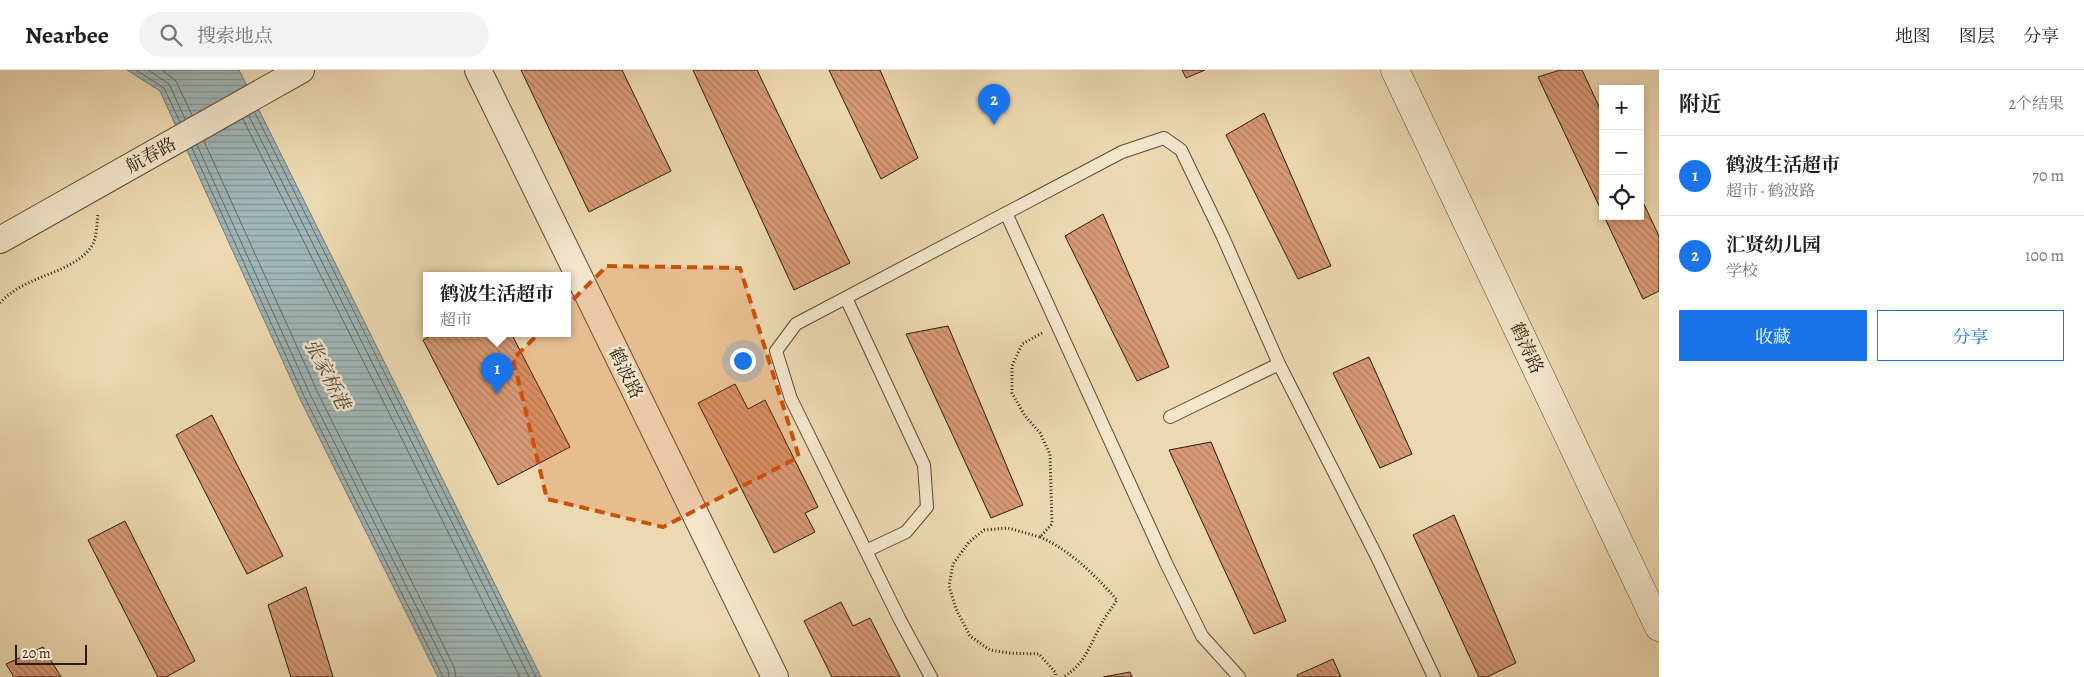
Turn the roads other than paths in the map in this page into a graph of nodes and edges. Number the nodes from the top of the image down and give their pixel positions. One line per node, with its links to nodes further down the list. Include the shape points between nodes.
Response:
1 (478, 70): 11 (street, 鹤波路)
2 (1395, 70): 10 (street, 鹤涛路)
3 (291, 76): 5 (street, 航春路)
4 (1006, 213): 6 (lane); 7 (lane, via 1122,152 1164,138 1181,150); 13 (lane, via 1202,636)
5 (0, 240)
6 (846, 298): 9 (lane, via 924,465 927,507 906,532); 9 (lane, via 796,324 776,351 791,400)
7 (1279, 364): 8 (lane); 14 (lane)
8 (1170, 417)
9 (866, 551): 12 (lane)
10 (1659, 627)
11 (775, 677)
12 (931, 677)
13 (1239, 677)
14 (1434, 677)

